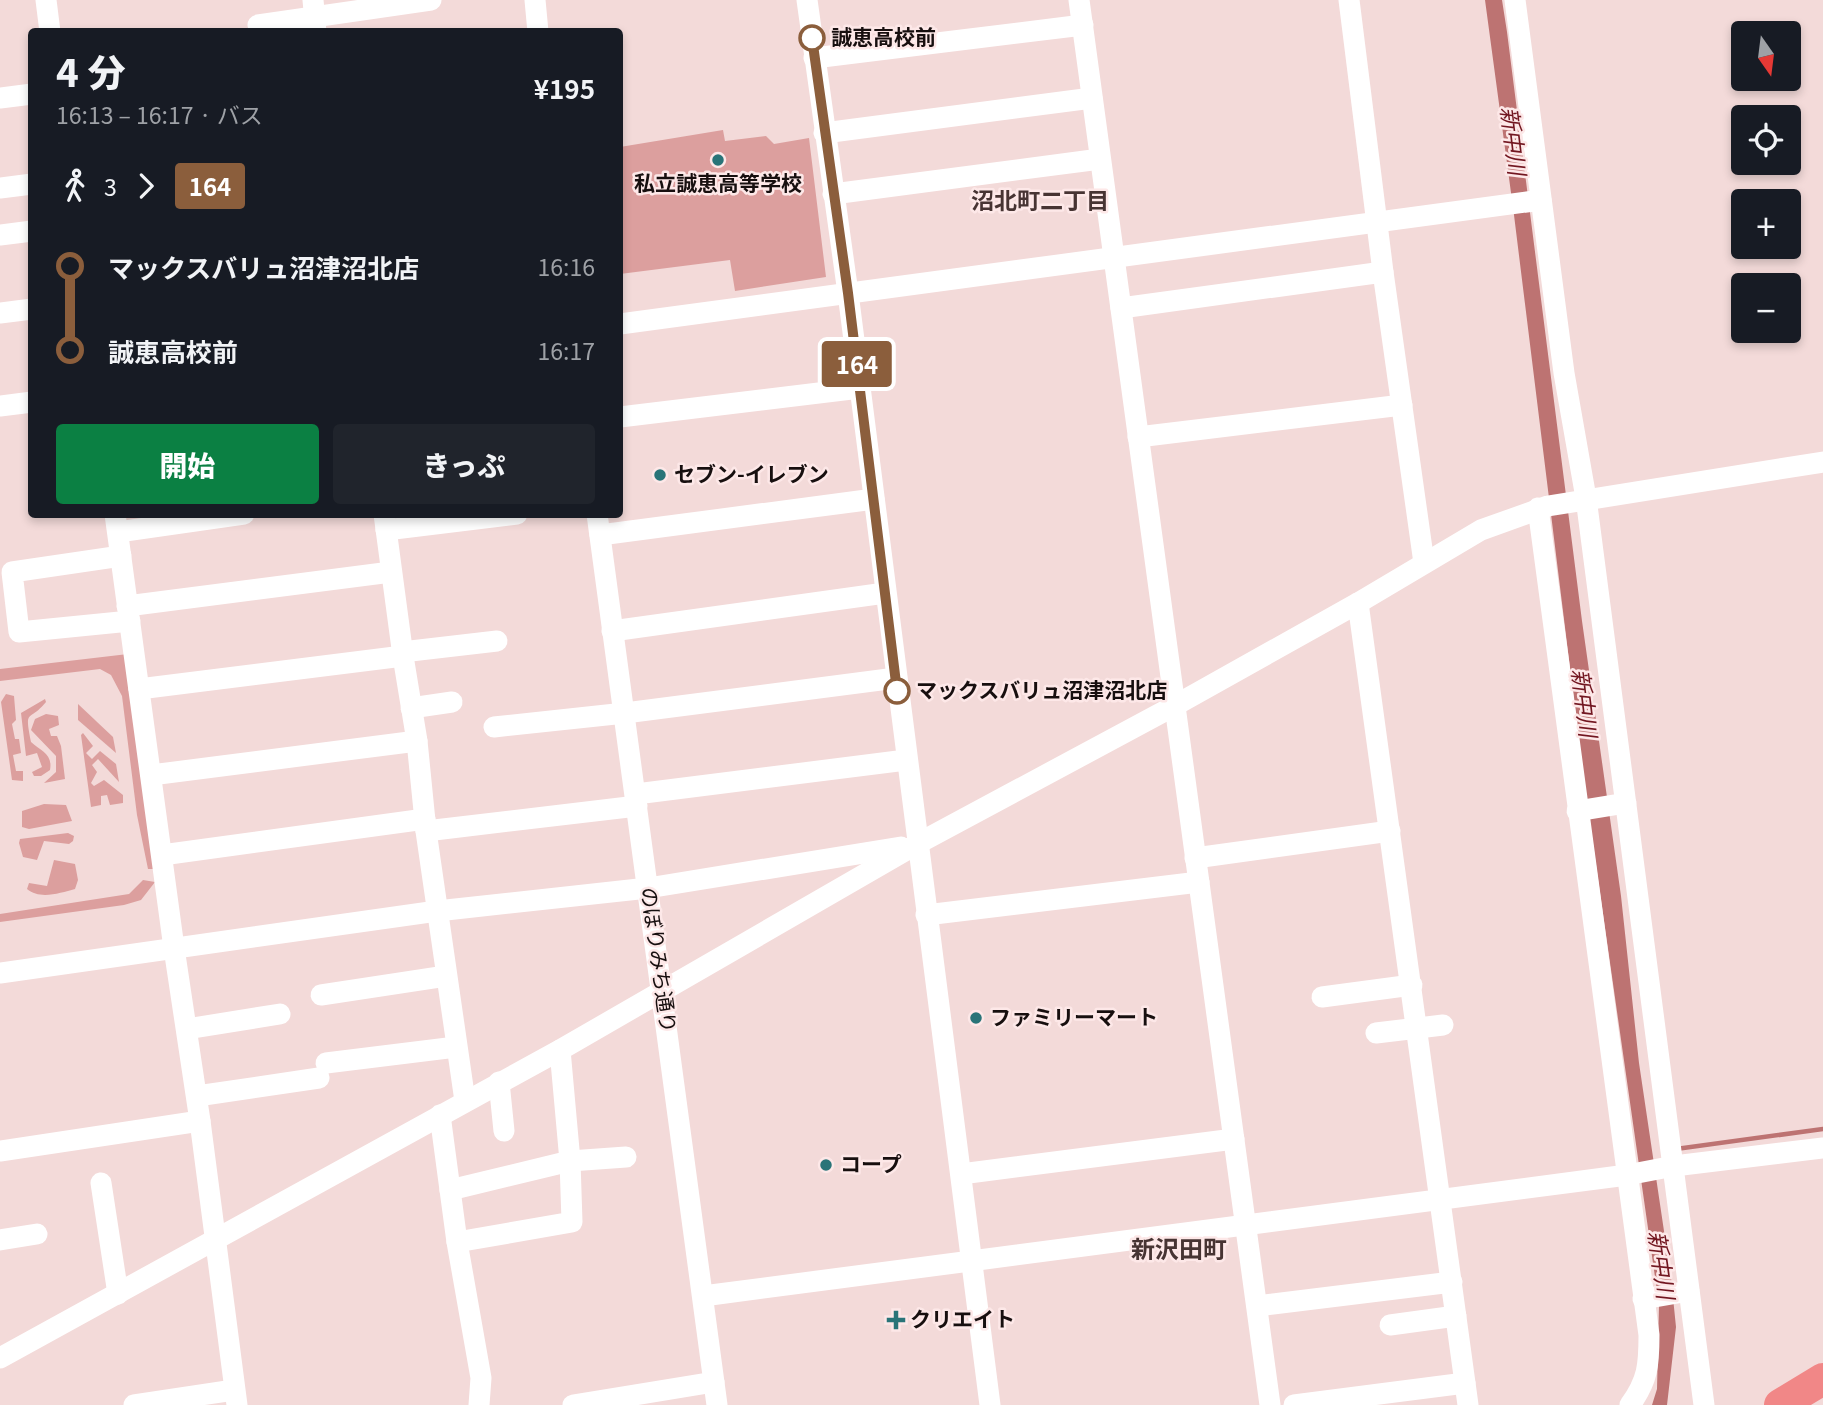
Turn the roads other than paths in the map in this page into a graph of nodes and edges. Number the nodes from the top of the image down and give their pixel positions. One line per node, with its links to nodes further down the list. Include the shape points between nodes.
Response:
1 (46, 0): 11 (street)
2 (430, 0): 8 (street)
3 (535, 0): 12 (street)
4 (807, 0): 13 (street)
5 (1079, 0): 10 (street)
6 (1349, 0): 23 (street)
7 (1515, 0): 22 (street)
8 (314, 16): 9 (street)
9 (258, 25)
10 (1083, 25): 13 (street); 15 (street)
11 (50, 28)
12 (538, 28)
13 (814, 58): 17 (street)
14 (28, 94): 16 (street)
15 (1092, 97): 17 (street); 18 (street)
16 (0, 98)
17 (824, 133): 21 (street)
18 (1100, 159): 21 (street); 26 (street)
19 (28, 184): 20 (street)
20 (0, 188)
21 (833, 194): 28 (street)
22 (1541, 200): 23 (street); 41 (street)
23 (1377, 221): 26 (street); 27 (street)
24 (28, 232): 25 (street)
25 (0, 235)
26 (1114, 258): 28 (street); 29 (street)
27 (1384, 272): 29 (street); 35 (street)
28 (848, 293): 32 (street); 33 (street)
29 (1121, 308): 38 (street)
30 (28, 310): 31 (street)
31 (0, 313)
32 (623, 324)
33 (860, 388): 37 (street); 40 (street)
34 (28, 402): 36 (street)
35 (1402, 405): 38 (street); 49 (street)
36 (0, 406)
37 (623, 417)
38 (1138, 437): 60 (street)
39 (1823, 462): 41 (street)
40 (874, 499): 47 (street); 51 (street)
41 (1586, 499): 42 (street); 68 (street)
42 (1543, 507): 49 (street, via 1481,530); 69 (street)
43 (187, 518): 46 (street)
44 (451, 518): 45 (street)
45 (385, 522): 50 (street)
46 (116, 523): 48 (street)
47 (598, 525): 54 (street, のぼりみち通り)
48 (121, 556): 53 (street); 53 (street, via 12,572 19,632)
49 (1424, 563): 52 (street)
50 (391, 572): 53 (street); 56 (street)
51 (885, 593): 54 (street); 57 (street)
52 (1359, 603): 60 (street); 71 (street)
53 (128, 614): 58 (street)
54 (612, 631): 62 (street, のぼりみち通り)
55 (497, 641): 56 (street)
56 (402, 654): 58 (street); 61 (street)
57 (896, 678): 62 (street); 65 (street)
58 (139, 689): 66 (street)
59 (452, 702): 61 (street)
60 (1174, 706): 72 (street); 74 (street)
61 (411, 708): 64 (street)
62 (625, 713): 63 (street); 67 (street, のぼりみち通り)
63 (494, 727)
64 (417, 741): 66 (street); 70 (street)
65 (906, 760): 67 (street); 72 (street)
66 (151, 775): 73 (street)
67 (636, 800): 70 (street); 76 (street, のぼりみち通り)
68 (1626, 803): 69 (street); 104 (street, via 1669,1133)
69 (1577, 811): 106 (street)
70 (426, 825): 73 (street); 77 (street)
71 (1390, 831): 74 (street); 82 (street)
72 (917, 844): 76 (street); 78 (street); 83 (street)
73 (162, 855): 79 (street)
74 (1195, 858): 75 (street)
75 (1199, 882): 78 (street); 99 (street)
76 (648, 888): 77 (street); 83 (street, のぼりみち通り)
77 (437, 911): 79 (street); 81 (street)
78 (926, 915): 105 (street)
79 (174, 948): 80 (street); 89 (street)
80 (0, 973)
81 (446, 976): 84 (street); 91 (street)
82 (1412, 985): 85 (street); 88 (street)
83 (663, 992): 92 (street); 119 (street, のぼりみち通り)
84 (321, 995)
85 (1322, 997)
86 (280, 1014): 89 (street)
87 (1443, 1025): 88 (street)
88 (1418, 1027): 90 (street); 109 (street)
89 (187, 1029): 94 (street)
90 (1376, 1033)
91 (456, 1047): 94 (street); 95 (street)
92 (560, 1050): 93 (street); 103 (street)
93 (499, 1082): 95 (street); 98 (street)
94 (197, 1096): 97 (street)
95 (465, 1101): 96 (street)
96 (440, 1115): 108 (street); 113 (street)
97 (200, 1121): 101 (street); 113 (street)
98 (504, 1131)
99 (1234, 1139): 105 (street); 110 (street)
100 (1823, 1148): 104 (street)
101 (0, 1151)
102 (626, 1157): 103 (street)
103 (569, 1161): 108 (street); 114 (street, via 572,1222)
104 (1669, 1165): 106 (street); 117 (street)
105 (961, 1174): 115 (street)
106 (1627, 1175): 109 (street); 120 (street)
107 (101, 1184): 118 (street)
108 (450, 1190): 114 (street)
109 (1441, 1199): 110 (street); 116 (street)
110 (1246, 1226): 115 (street); 121 (street)
111 (37, 1234): 112 (street)
112 (0, 1240)
113 (215, 1241): 118 (street); 128 (street)
114 (457, 1242): 130 (street, via 481,1378)
115 (973, 1262): 119 (street); 133 (street)
116 (1452, 1282): 121 (street); 122 (street)
117 (1685, 1292): 120 (street); 138 (street)
118 (118, 1294): 124 (street)
119 (703, 1296): 126 (street, のぼりみち通り)
120 (1648, 1298): 137 (street, via 1649,1358 1643,1387)
121 (1257, 1306): 134 (street)
122 (1456, 1316): 123 (street); 127 (street)
123 (1390, 1325)
124 (0, 1358)
125 (1823, 1379): 139 (highway)
126 (714, 1382): 131 (street); 132 (street, のぼりみち通り)
127 (1465, 1383): 135 (street); 136 (street)
128 (236, 1398): 129 (street)
129 (134, 1405)
130 (479, 1405)
131 (573, 1405)
132 (717, 1405)
133 (990, 1405)
134 (1270, 1405)
135 (1294, 1405)
136 (1468, 1405)
137 (1630, 1405)
138 (1704, 1405)
139 (1780, 1405)

